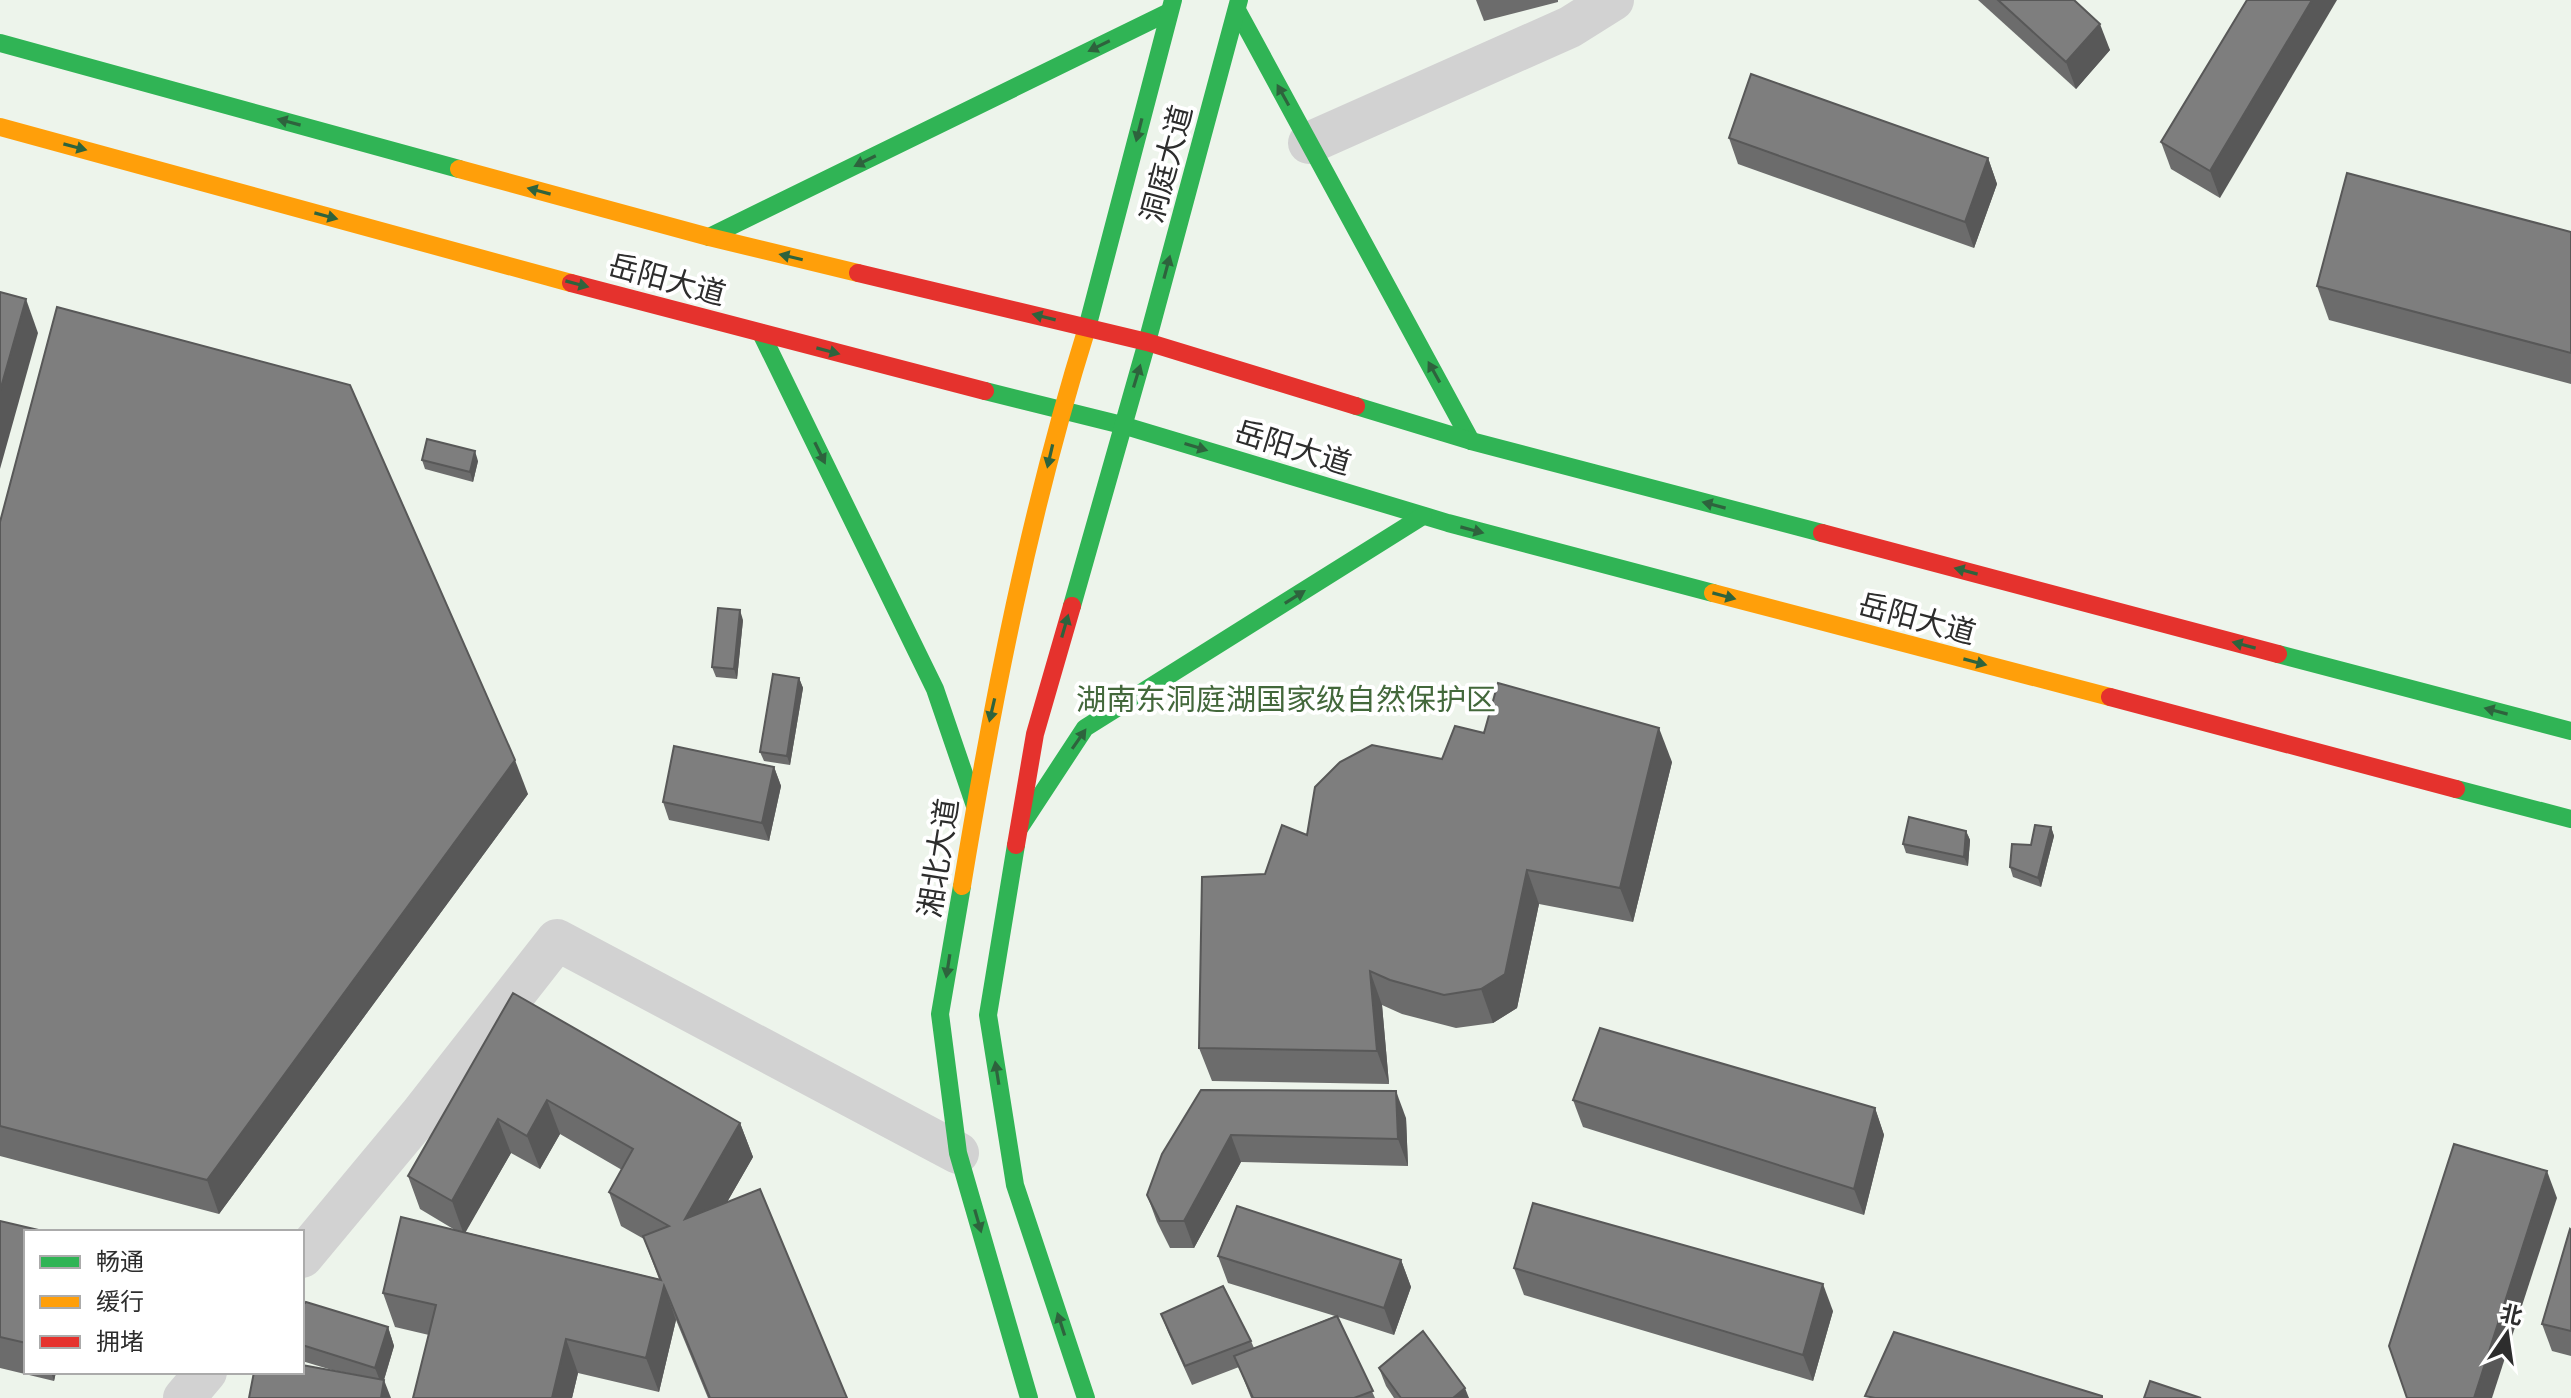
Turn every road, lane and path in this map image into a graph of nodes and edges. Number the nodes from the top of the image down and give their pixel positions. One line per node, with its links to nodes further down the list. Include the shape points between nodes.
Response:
1 (1613, 0): 6 (street, via 1570,27)
2 (1238, 5): 6 (main road, one-way to 2); 10 (main road, 洞庭大道, one-way to 2)
3 (1171, 6): 7 (main road, one-way to 7); 8 (main road, 洞庭大道, one-way to 8)
4 (0, 43): 7 (main road, 岳阳大道, one-way to 4)
5 (0, 127): 9 (main road, 岳阳大道, one-way to 9)
6 (1309, 143): 13 (main road, one-way to 6)
7 (709, 237): 8 (main road, 岳阳大道, one-way to 7)
8 (1087, 328): 10 (main road, 岳阳大道); 11 (main road, 湘北大道)
9 (761, 333): 11 (main road, 岳阳大道, one-way to 11); 16 (main road, one-way to 16, via 935,689)
10 (1147, 342): 12 (main road, one-way to 10); 13 (main road, 岳阳大道)
11 (1061, 411): 12 (main road, 岳阳大道); 16 (main road, 湘北大道, one-way to 16)
12 (1122, 425): 14 (main road, 岳阳大道, one-way to 14); 18 (main road, one-way to 12, via 1035,734)
13 (1471, 441): 15 (main road, 岳阳大道, one-way to 13)
14 (1423, 516): 17 (main road, 岳阳大道, one-way to 17); 18 (main road, one-way to 14, via 1085,728)
15 (2571, 731)
16 (975, 806): 19 (main road, 湘北大道, one-way to 19, via 940,1014)
17 (2571, 819)
18 (1020, 827): 24 (main road, one-way to 18, via 1015,1185 988,1015)
19 (958, 1153): 20 (street, via 557,940); 23 (main road, 湘北大道, one-way to 23)
20 (304, 1255)
21 (204, 1374): 22 (street)
22 (184, 1398)
23 (1029, 1398)
24 (1086, 1398)

